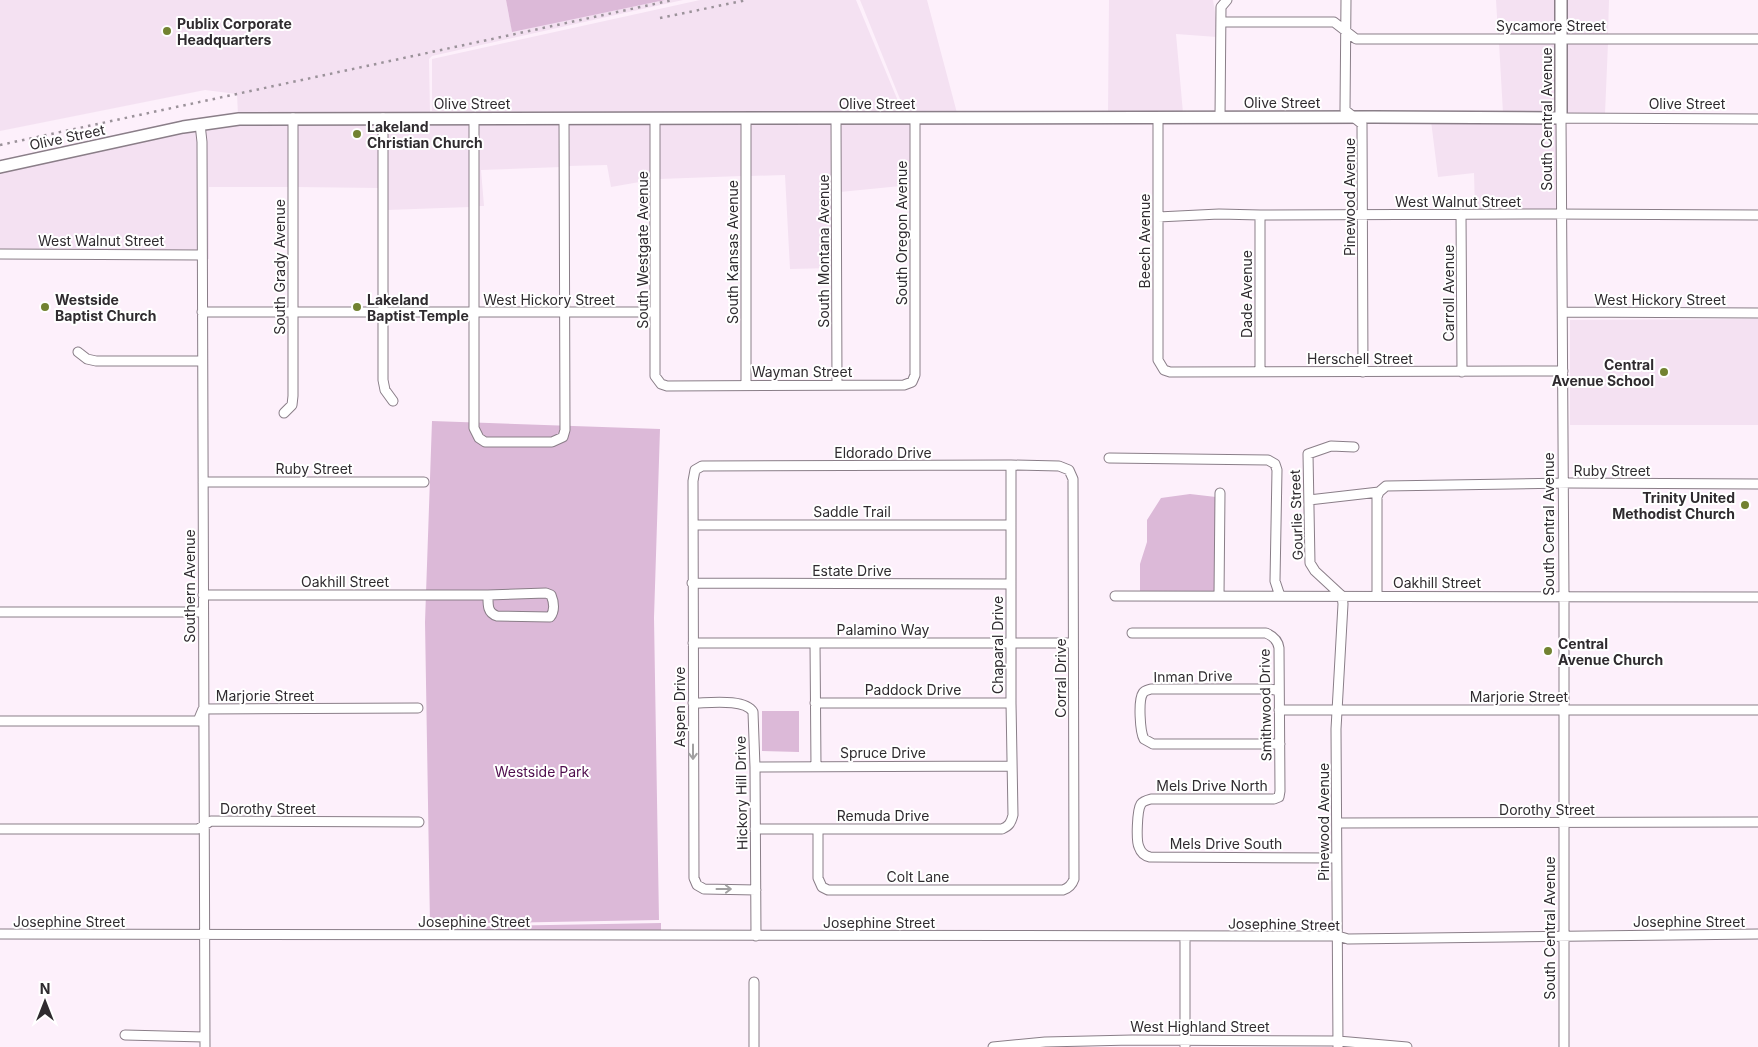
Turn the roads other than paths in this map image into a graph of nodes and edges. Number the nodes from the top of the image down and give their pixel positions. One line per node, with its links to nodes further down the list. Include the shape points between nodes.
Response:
1 (1346, 0): 5 (street, Pinewood Avenue)
2 (1561, 0): 6 (main road, South Central Avenue)
3 (1225, 1): 4 (street, via 1221,7)
4 (1221, 22): 5 (street, Sycamore Street, via 1334,22); 9 (street)
5 (1346, 31): 6 (street, Sycamore Street, via 1356,39); 10 (street, Pinewood Avenue, via 1345,110)
6 (1561, 39): 7 (street, Sycamore Street); 19 (main road, South Central Avenue)
7 (1758, 39)
8 (1158, 117): 9 (main road, Olive Street); 18 (main road, Olive Street); 28 (street, Beech Avenue)
9 (1220, 117): 10 (main road, Olive Street)
10 (1354, 117): 19 (main road, Olive Street); 25 (street, Pinewood Avenue, via 1362,124)
11 (293, 118): 12 (main road, Olive Street); 21 (main road, Olive Street, via 238,119); 31 (street, South Grady Avenue)
12 (383, 118): 13 (main road, Olive Street); 33 (street)
13 (474, 118): 14 (main road, Olive Street); 34 (street)
14 (564, 118): 15 (main road, Olive Street); 35 (street)
15 (656, 118): 16 (main road, Olive Street); 36 (street, South Westgate Avenue)
16 (746, 118): 17 (main road, Olive Street); 48 (street, South Kansas Avenue)
17 (836, 118): 18 (main road, Olive Street); 49 (street, South Montana Avenue)
18 (915, 118): 39 (street, South Oregon Avenue)
19 (1561, 118): 20 (street, Olive Street); 26 (street, South Central Avenue)
20 (1758, 119)
21 (200, 124): 22 (main road, Olive Street); 30 (street, Southern Avenue)
22 (0, 167)
23 (1461, 214): 25 (street, West Walnut Street); 26 (street, West Walnut Street); 46 (street, Carroll Avenue)
24 (1260, 215): 25 (street, West Walnut Street); 28 (street, West Walnut Street); 44 (street, Dade Avenue)
25 (1363, 215): 45 (street, Pinewood Avenue)
26 (1562, 215): 27 (street, West Walnut Street); 37 (street, South Central Avenue)
27 (1758, 215)
28 (1158, 217): 42 (street, Beech Avenue)
29 (0, 254): 30 (street, West Walnut Street)
30 (202, 255): 32 (street, Southern Avenue)
31 (292, 311): 32 (street, West Hickory Street); 33 (street, West Hickory Street); 51 (street, South Grady Avenue, via 293,396 292,406)
32 (202, 312): 41 (street, Southern Avenue)
33 (383, 312): 34 (street, West Hickory Street); 50 (street, via 383,380)
34 (474, 312): 35 (street, West Hickory Street); 35 (street, via 474,424 479,438 485,442 552,442 563,438)
35 (564, 312): 36 (street, West Hickory Street)
36 (655, 312): 47 (street, South Westgate Avenue, via 655,376)
37 (1563, 312): 38 (street, West Hickory Street); 43 (street, South Central Avenue)
38 (1758, 313)
39 (915, 347): 49 (street, Wayman Street, via 915,375 908,384)
40 (78, 352): 41 (street, via 96,361)
41 (202, 361): 57 (street, Southern Avenue)
42 (1160, 365): 44 (street, Herschell Street, via 1170,372)
43 (1563, 370): 46 (street, Herschell Street); 59 (street, South Central Avenue)
44 (1260, 372): 45 (street, Herschell Street)
45 (1363, 372): 46 (street, Herschell Street)
46 (1462, 372)
47 (658, 381): 48 (street, Wayman Street, via 667,386)
48 (746, 385): 49 (street, Wayman Street)
49 (837, 385)
50 (393, 401)
51 (284, 413)
52 (1354, 447): 63 (street, Gourlie Street, via 1331,446 1308,454)
53 (1110, 458): 72 (street, via 1272,461 1276,470 1275,581)
54 (1011, 466): 55 (street, Eldorado Drive); 56 (street, Eldorado Drive, via 1059,466); 65 (street, Chaparal Drive)
55 (697, 468): 64 (street, Aspen Drive, via 693,474)
56 (1069, 470): 83 (street, Corral Drive, via 1073,479)
57 (203, 482): 58 (street, Ruby Street); 68 (street, Southern Avenue)
58 (424, 482)
59 (1563, 484): 60 (street, Ruby Street); 61 (street, Ruby Street, via 1389,485); 75 (street, South Central Avenue)
60 (1758, 484)
61 (1379, 492): 63 (street, Ruby Street); 74 (street)
62 (1220, 493): 71 (street)
63 (1309, 500): 73 (street, Gourlie Street, via 1310,563 1315,572)
64 (693, 525): 65 (street, Saddle Trail); 66 (street, Aspen Drive)
65 (1011, 525): 67 (street, Chaparal Drive)
66 (692, 584): 67 (street, Estate Drive); 80 (street, Aspen Drive)
67 (1011, 584): 82 (street, Chaparal Drive)
68 (203, 595): 69 (street, Oakhill Street); 78 (street, Southern Avenue)
69 (488, 595): 69 (street, Oakhill Street, via 488,608 497,616 550,617 553,611 549,594)
70 (1115, 596): 71 (street, Oakhill Street)
71 (1219, 596): 72 (street, Oakhill Street)
72 (1280, 596): 73 (street, Oakhill Street)
73 (1342, 596): 74 (street, Oakhill Street); 92 (street, Pinewood Avenue)
74 (1377, 596): 75 (street, Oakhill Street)
75 (1564, 596): 76 (street, Oakhill Street); 90 (street, South Central Avenue)
76 (1758, 597)
77 (0, 612): 78 (street)
78 (203, 612): 89 (street, Southern Avenue)
79 (1132, 633): 84 (street, Smithwood Drive, via 1266,633 1278,643)
80 (693, 643): 81 (street, Palamino Way); 85 (street, Aspen Drive)
81 (815, 643): 82 (street, Palamino Way); 86 (street)
82 (1011, 643): 83 (street, Palamino Way); 87 (street, Chaparal Drive)
83 (1073, 643): 111 (street, Corral Drive, via 1074,879)
84 (1279, 691): 91 (street, Smithwood Drive); 95 (street, Inman Drive, via 1151,689 1141,698 1140,731 1144,739 1153,744)
85 (693, 703): 98 (street, Hickory Hill Drive, via 741,704 750,708); 112 (street, Aspen Drive, one-way to 112, via 694,882 704,889)
86 (815, 703): 87 (street, Paddock Drive); 96 (street)
87 (1011, 703): 97 (street, Chaparal Drive)
88 (418, 708): 89 (street, Marjorie Street)
89 (203, 709): 94 (street, Marjorie Street, via 198,721); 105 (street, Southern Avenue)
90 (1564, 709): 92 (street, Marjorie Street); 93 (street, Marjorie Street); 101 (street, South Central Avenue)
91 (1279, 710): 92 (street, Marjorie Street); 95 (street, Smithwood Drive)
92 (1336, 710): 103 (street, Pinewood Avenue)
93 (1758, 710)
94 (0, 722)
95 (1280, 744): 99 (street, Smithwood Drive)
96 (816, 766): 97 (street, Spruce Drive); 98 (street, Spruce Drive)
97 (1012, 766): 104 (street, Chaparal Drive, via 1013,815)
98 (755, 767): 108 (street, Hickory Hill Drive)
99 (1279, 796): 106 (street, Mels Drive North, via 1274,799 1151,799 1141,804 1138,810)
100 (419, 822): 105 (street, Dorothy Street, via 211,821)
101 (1564, 822): 102 (street, Dorothy Street); 103 (street, Dorothy Street); 119 (street, South Central Avenue)
102 (1758, 822)
103 (1337, 823): 110 (street, Pinewood Avenue)
104 (1009, 824): 109 (street, Remuda Drive, via 1002,829)
105 (204, 825): 107 (street, Dorothy Street, via 198,829); 114 (street, Southern Avenue)
106 (1138, 828): 110 (street, Mels Drive South, via 1139,849 1150,857)
107 (0, 829)
108 (755, 829): 109 (street, Remuda Drive); 112 (street, Hickory Hill Drive)
109 (818, 829): 111 (street, Colt Lane, via 818,878 822,887 828,890 1063,890)
110 (1336, 858): 118 (street, Pinewood Avenue)
111 (1071, 885)
112 (756, 890): 116 (street, Hickory Hill Drive)
113 (0, 934): 114 (street, Josephine Street)
114 (204, 934): 116 (street, Josephine Street); 122 (street, Southern Avenue)
115 (1758, 934): 119 (street, Josephine Street)
116 (756, 936): 117 (street, Josephine Street)
117 (1185, 936): 118 (street, Josephine Street); 123 (street)
118 (1338, 936): 119 (street, Josephine Street, via 1348,939); 124 (street, Pinewood Avenue)
119 (1564, 936): 129 (street, South Central Avenue)
120 (754, 982): 126 (street)
121 (126, 1035): 122 (street)
122 (204, 1037): 125 (street, Southern Avenue)
123 (1185, 1044): 124 (street, West Highland Street, via 1231,1040); 127 (street, West Highland Street, via 1114,1040)
124 (1338, 1044): 128 (street, West Highland Street)
125 (205, 1047)
126 (754, 1047)
127 (993, 1047)
128 (1407, 1047)
129 (1564, 1047)

